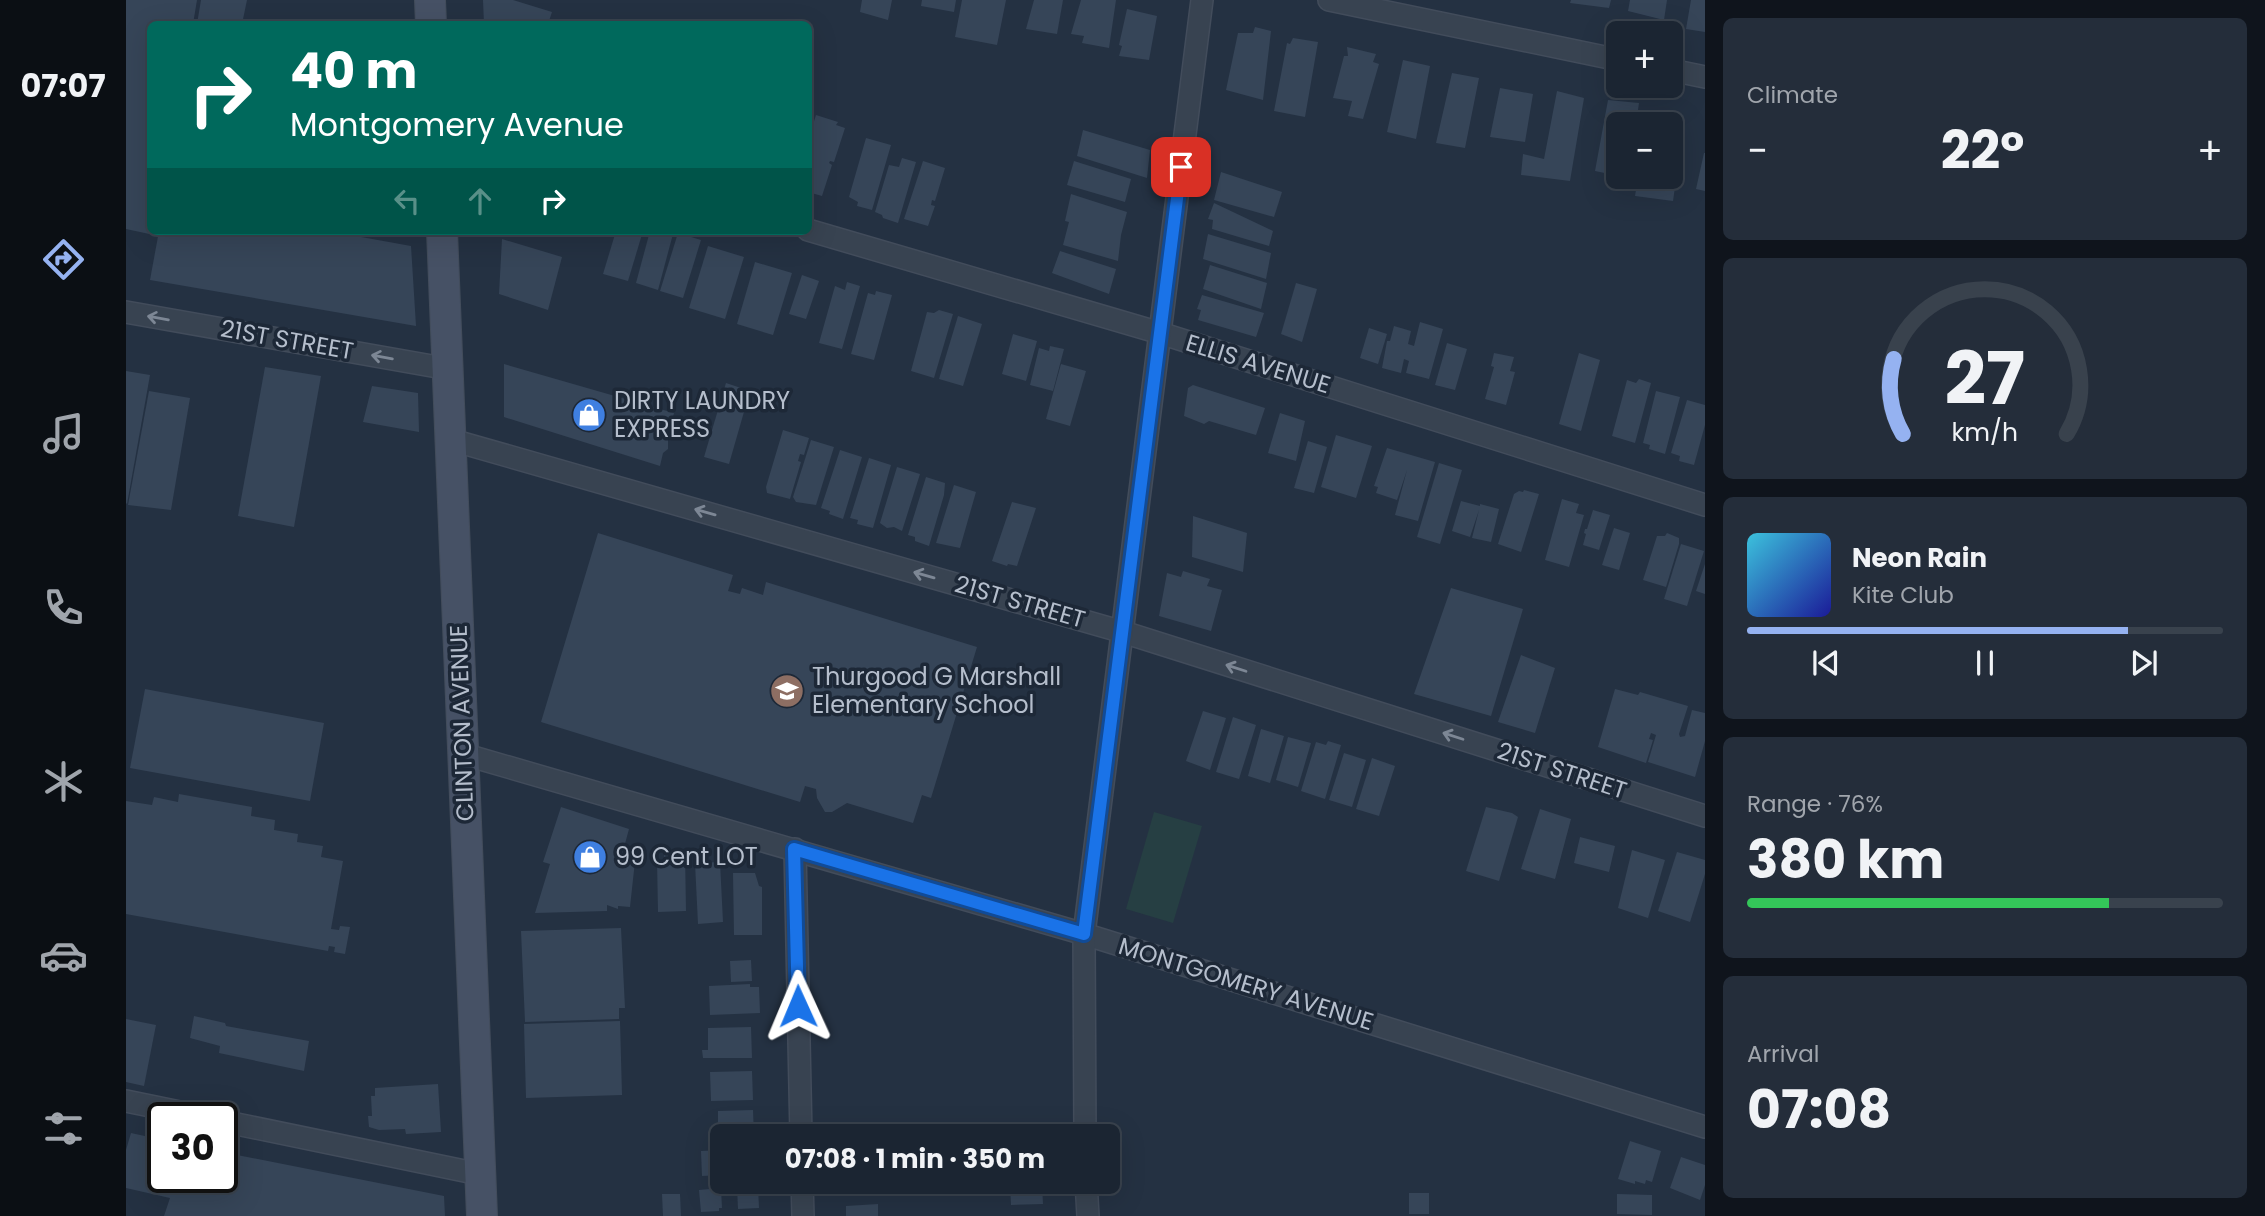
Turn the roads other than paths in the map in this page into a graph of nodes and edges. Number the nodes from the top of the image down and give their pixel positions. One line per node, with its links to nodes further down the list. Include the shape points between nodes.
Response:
1 (430, 0): 4 (main road)
2 (1202, 0): 11 (street)
3 (1329, 0): 5 (street)
4 (431, 21)
5 (1606, 57)
6 (1683, 72): 7 (street)
7 (1705, 77)
8 (812, 231): 11 (street, ELLIS AVENUE)
9 (442, 235): 12 (main road, CLINTON AVENUE)
10 (126, 312): 12 (street, 21ST STREET, one-way to 10)
11 (1160, 333): 14 (street, ELLIS AVENUE); 15 (street)
12 (449, 369): 13 (main road, CLINTON AVENUE)
13 (452, 440): 15 (street, 21ST STREET, one-way to 13); 16 (main road, CLINTON AVENUE)
14 (1705, 505)
15 (1123, 632): 17 (street, 21ST STREET, one-way to 15); 19 (street)
16 (463, 754): 18 (street, MONTGOMERY AVENUE); 26 (main road, CLINTON AVENUE)
17 (1705, 816)
18 (794, 849): 19 (street, MONTGOMERY AVENUE); 23 (street)
19 (1084, 934): 24 (street); 25 (street, MONTGOMERY AVENUE)
20 (126, 1101): 21 (street)
21 (147, 1105)
22 (238, 1124): 26 (street)
23 (801, 1124)
24 (1085, 1124)
25 (1705, 1127)
26 (479, 1174): 29 (main road, CLINTON AVENUE)
27 (802, 1194): 30 (street)
28 (1087, 1194): 31 (street)
29 (482, 1216)
30 (803, 1216)
31 (1088, 1216)

